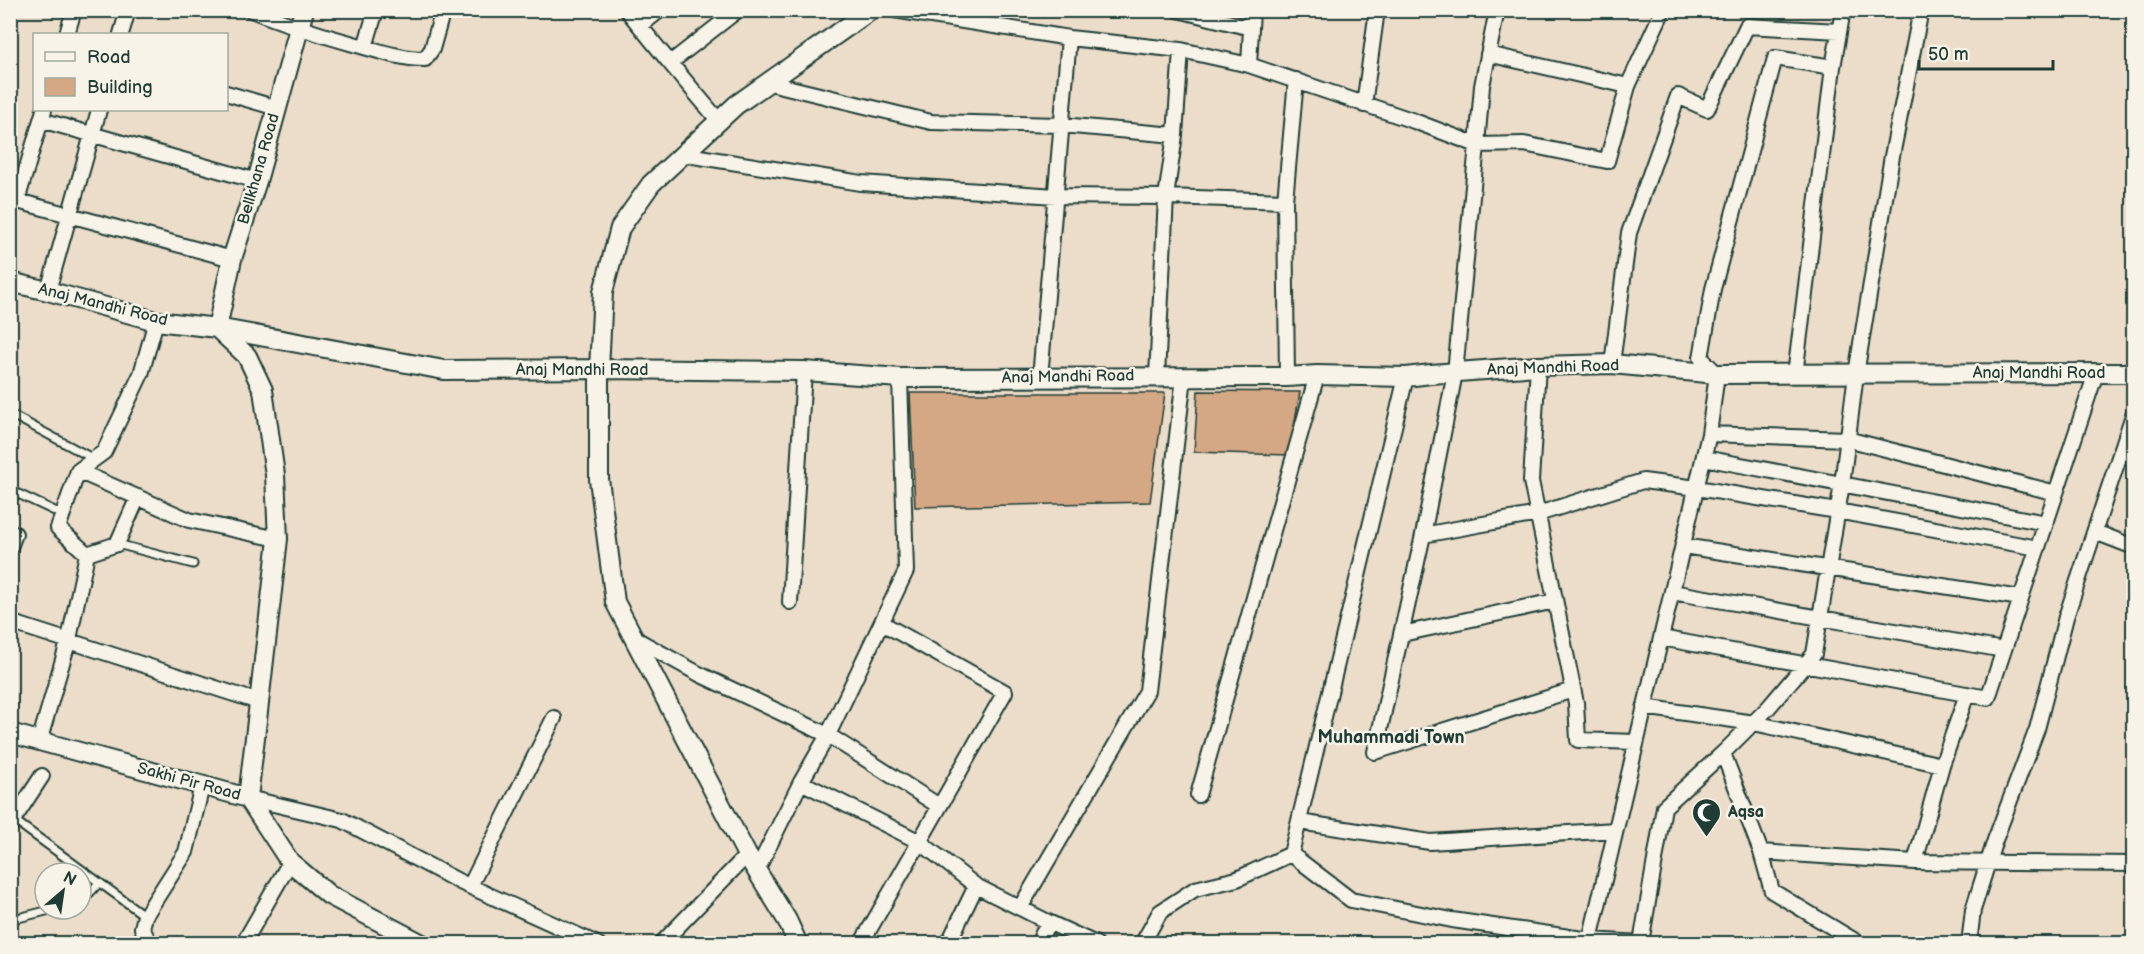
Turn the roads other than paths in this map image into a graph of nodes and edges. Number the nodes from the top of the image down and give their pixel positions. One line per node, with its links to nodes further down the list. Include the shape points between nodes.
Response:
1 (74, 10): 23 (street)
2 (128, 10): 24 (street)
3 (251, 10): 20 (street)
4 (304, 10): 20 (street, Bellkhana Road)
5 (376, 10): 26 (street)
6 (443, 10): 26 (street, via 432,49 425,59)
7 (627, 10): 19 (street)
8 (660, 10): 19 (street)
9 (738, 10): 29 (street)
10 (871, 10): 33 (street)
11 (894, 10): 25 (street)
12 (1178, 10): 21 (street)
13 (1252, 10): 21 (street)
14 (1377, 10): 36 (street)
15 (1497, 10): 28 (street)
16 (1662, 10): 34 (street)
17 (1843, 10): 22 (street)
18 (1921, 10): 65 (street)
19 (640, 26): 29 (street)
20 (299, 28): 26 (street); 37 (street, Bellkhana Road)
21 (1251, 28): 30 (street)
22 (1839, 31): 31 (street); 57 (street, via 1747,26 1707,109 1678,96 1629,233)
23 (67, 33)
24 (121, 33)
25 (1069, 38): 27 (street); 41 (street)
26 (365, 47)
27 (1181, 50): 30 (street); 43 (street)
28 (1488, 54): 34 (street); 44 (street)
29 (670, 63): 40 (street)
30 (1249, 65): 32 (street)
31 (1833, 67): 64 (street, via 1775,58 1713,289 1701,358); 67 (street)
32 (1296, 80): 36 (street); 50 (street)
33 (770, 83): 40 (street); 41 (street, via 931,122)
34 (1628, 86): 44 (street, via 1607,161 1524,144)
35 (228, 94): 37 (street)
36 (1365, 105): 44 (street)
37 (277, 108): 46 (street, Bellkhana Road)
38 (99, 111): 42 (street)
39 (43, 115): 42 (street); 49 (street)
40 (718, 121): 45 (street)
41 (1061, 125): 43 (street); 47 (street)
42 (92, 135): 46 (street); 51 (street)
43 (1174, 135): 48 (street)
44 (1477, 145): 61 (street)
45 (681, 154): 47 (street, via 861,183); 59 (street, via 651,183 620,228 603,292)
46 (257, 181): 52 (street, Bellkhana Road)
47 (1056, 196): 48 (street); 72 (street)
48 (1166, 197): 50 (street); 68 (street)
49 (14, 200): 51 (street)
50 (1285, 201): 73 (street)
51 (69, 215): 52 (street); 54 (street)
52 (232, 259): 56 (street, Bellkhana Road)
53 (10, 282): 54 (street, Anaj Mandhi Road)
54 (48, 291): 55 (street, Anaj Mandhi Road)
55 (156, 321): 56 (street, Anaj Mandhi Road); 79 (street, via 141,374 104,452)
56 (217, 328): 59 (street, Anaj Mandhi Road, via 444,370); 92 (street, via 247,356 263,390 275,475)
57 (1612, 364): 58 (street, Anaj Mandhi Road); 64 (street, Anaj Mandhi Road)
58 (1538, 366): 61 (street, Anaj Mandhi Road); 87 (street, via 1531,481)
59 (599, 369): 60 (street, Anaj Mandhi Road); 108 (street, via 599,479 615,602)
60 (804, 371): 71 (street, Anaj Mandhi Road); 103 (street)
61 (1455, 373): 70 (street, Anaj Mandhi Road); 91 (street)
62 (2096, 373): 63 (street, Anaj Mandhi Road); 65 (street, Anaj Mandhi Road); 84 (street)
63 (2133, 373)
64 (1717, 374): 67 (street, Anaj Mandhi Road); 76 (street)
65 (1856, 374): 67 (street, Anaj Mandhi Road); 77 (street)
66 (1317, 375): 70 (street, Anaj Mandhi Road); 73 (street, Anaj Mandhi Road); 128 (street)
67 (1794, 375)
68 (1157, 376): 69 (street, Anaj Mandhi Road); 72 (street, Anaj Mandhi Road)
69 (1184, 377): 73 (street, Anaj Mandhi Road); 146 (street, via 1147,691)
70 (1406, 377): 131 (street)
71 (900, 378): 72 (street, Anaj Mandhi Road); 106 (street, via 906,571)
72 (1040, 378)
73 (1287, 378)
74 (2133, 412): 90 (street)
75 (10, 414): 79 (lane)
76 (1709, 434): 77 (street); 78 (street)
77 (1847, 439): 81 (street); 84 (street)
78 (1704, 458): 81 (street); 82 (street)
79 (94, 459): 80 (street)
80 (78, 471): 85 (street); 88 (street)
81 (1842, 484): 86 (street); 89 (street)
82 (1697, 488): 86 (street); 87 (street, via 1643,481); 94 (street)
83 (10, 490): 88 (lane)
84 (2056, 493): 89 (street)
85 (138, 497): 92 (street, via 189,520); 93 (street)
86 (1837, 511): 96 (street); 99 (street)
87 (1538, 514): 91 (street); 102 (street)
88 (63, 515): 97 (street, via 58,528)
89 (2046, 522): 96 (street)
90 (2095, 532): 95 (street); 140 (street, via 2066,617 2037,729)
91 (1423, 536): 107 (street)
92 (278, 539): 115 (street)
93 (117, 544): 97 (street); 98 (lane)
94 (1683, 546): 99 (street); 100 (street)
95 (2133, 547)
96 (2038, 548): 101 (street)
97 (87, 554): 110 (street)
98 (193, 564)
99 (1828, 567): 101 (street); 104 (street)
100 (1672, 592): 104 (street); 109 (street)
101 (2021, 598): 111 (street)
102 (1555, 601): 107 (street); 113 (street)
103 (790, 602)
104 (1821, 618): 111 (street); 112 (street, via 1814,654)
105 (10, 622): 110 (street)
106 (882, 623): 120 (street); 130 (street, via 1005,692)
107 (1402, 634): 113 (street, via 1375,752)
108 (634, 638): 120 (street, via 699,674); 139 (street)
109 (1661, 638): 112 (street); 116 (street)
110 (69, 639): 115 (street); 121 (street)
111 (2004, 650): 114 (street, via 1988,698)
112 (1805, 665): 114 (street); 118 (street)
113 (1573, 690): 122 (street, via 1578,740)
114 (1967, 694): 124 (street)
115 (259, 702): 129 (street)
116 (1644, 707): 118 (street); 122 (street)
117 (554, 718): 143 (street)
118 (1754, 723): 123 (street); 124 (street)
119 (10, 733): 121 (street, Sakhi Pir Road)
120 (828, 735): 126 (street); 130 (street)
121 (39, 742): 127 (street, Sakhi Pir Road)
122 (1636, 742): 133 (street)
123 (1723, 753): 135 (street); 152 (street, via 1664,807)
124 (1942, 765): 138 (street)
125 (42, 776): 132 (street)
126 (801, 782): 134 (street); 139 (street)
127 (202, 786): 129 (street, Sakhi Pir Road); 148 (street, via 186,852)
128 (1198, 795)
129 (248, 798): 137 (street, Sakhi Pir Road); 143 (street, via 342,820)
130 (939, 806): 134 (street)
131 (1299, 822): 133 (street, via 1430,842); 136 (street)
132 (12, 823): 142 (lane)
133 (1615, 830): 151 (street)
134 (920, 842): 144 (street); 159 (street)
135 (1761, 852): 138 (street); 164 (street, via 1772,891)
136 (1291, 854): 151 (street, via 1351,900); 163 (street, via 1237,879 1196,889 1160,912)
137 (290, 862): 154 (street); 155 (street, Sakhi Pir Road, via 328,895)
138 (1915, 862): 140 (street)
139 (752, 863): 157 (street); 158 (street)
140 (1988, 863): 141 (street); 165 (street, via 1973,910)
141 (2133, 864)
142 (99, 883): 145 (lane); 148 (lane)
143 (470, 886): 156 (street)
144 (976, 886): 146 (street); 160 (street)
145 (93, 889)
146 (1020, 908): 150 (street)
147 (33, 914): 149 (lane)
148 (145, 916): 153 (street, via 142,928)
149 (10, 920)
150 (1048, 922): 161 (street); 162 (street)
151 (1590, 942): 152 (street)
152 (1642, 943)
153 (152, 944)
154 (243, 944)
155 (422, 944)
156 (597, 944)
157 (661, 944)
158 (798, 944)
159 (861, 944)
160 (948, 944)
161 (1038, 944)
162 (1096, 944)
163 (1142, 944)
164 (1860, 944)
165 (1969, 944)

